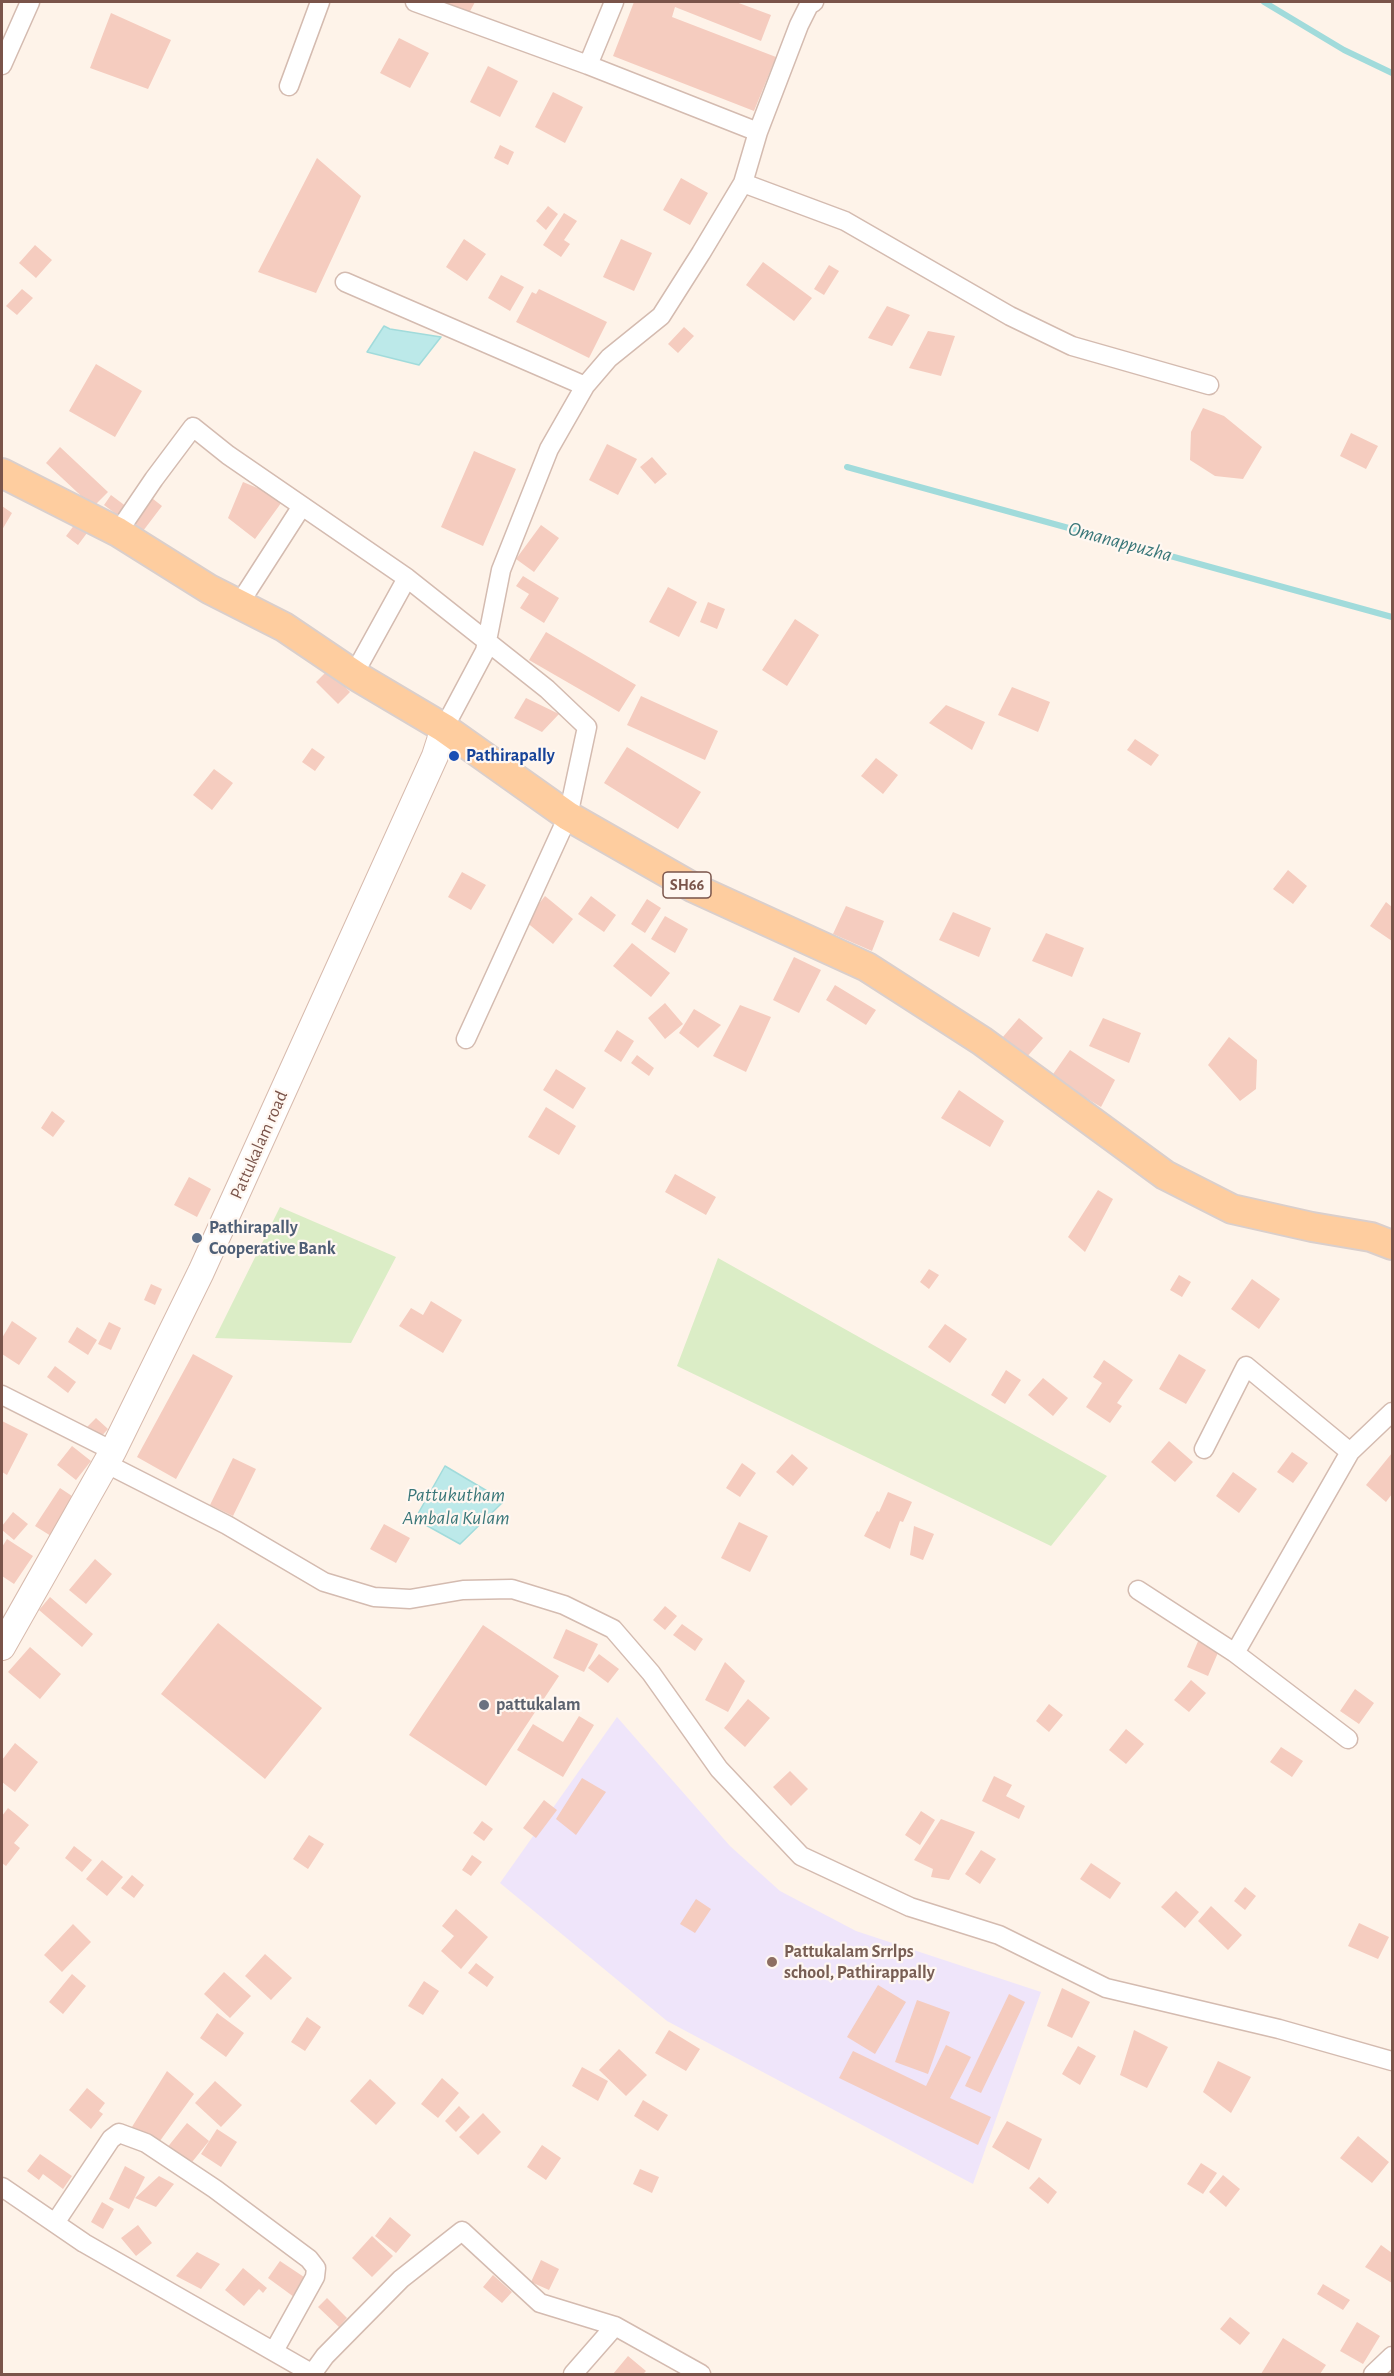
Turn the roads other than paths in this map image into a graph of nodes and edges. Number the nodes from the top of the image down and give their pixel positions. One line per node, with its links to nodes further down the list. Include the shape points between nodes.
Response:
1 (30, 2): 7 (street)
2 (320, 2): 8 (street)
3 (415, 2): 6 (street)
4 (614, 2): 6 (street)
5 (814, 2): 9 (street, via 799,25)
6 (588, 64): 9 (street)
7 (2, 65)
8 (289, 86)
9 (758, 132): 10 (street)
10 (743, 183): 12 (street, via 845,221 1010,316 1072,346); 13 (street, via 661,316 609,358)
11 (345, 282): 13 (street)
12 (1209, 385)
13 (585, 386): 19 (street, via 549,448 501,570)
14 (2, 473): 16 (main road, SH66)
15 (302, 506): 16 (street, via 194,427); 17 (street); 18 (street)
16 (118, 532): 18 (main road, SH66)
17 (407, 578): 19 (street); 20 (street)
18 (239, 604): 20 (main road, SH66, via 284,627)
19 (487, 641): 21 (street); 22 (street, via 547,689 586,727)
20 (354, 675): 21 (main road, SH66)
21 (444, 728): 22 (main road, SH66); 29 (main road, Pattukalam road, via 435,756 201,1272)
22 (568, 816): 23 (street); 24 (main road, SH66, via 694,888 867,967 982,1041 1165,1175 1232,1209 1371,1237)
23 (466, 1039)
24 (1392, 1245)
25 (2, 1395): 29 (street)
26 (1392, 1412): 28 (street)
27 (1204, 1449): 28 (street, via 1246,1366)
28 (1350, 1452): 32 (street)
29 (109, 1457): 31 (main road, Pattukalam road); 34 (street, via 324,1582 374,1597 410,1599 463,1590 512,1589 564,1605 613,1629 651,1673 719,1769 801,1856 910,1906 999,1935 1106,1988 1279,2029)
30 (1138, 1590): 32 (street)
31 (2, 1647)
32 (1235, 1653): 33 (street)
33 (1348, 1739)
34 (1392, 2061)
35 (2, 2187): 36 (street)
36 (55, 2223): 38 (street); 38 (street, via 111,2139 119,2133 146,2143 234,2203 316,2268 315,2277)
37 (615, 2326): 40 (street, via 540,2303 462,2231 401,2279 325,2356); 41 (street); 42 (street)
38 (274, 2351): 40 (street)
39 (1392, 2356): 43 (street)
40 (313, 2374)
41 (573, 2374)
42 (701, 2374)
43 (1372, 2374)

